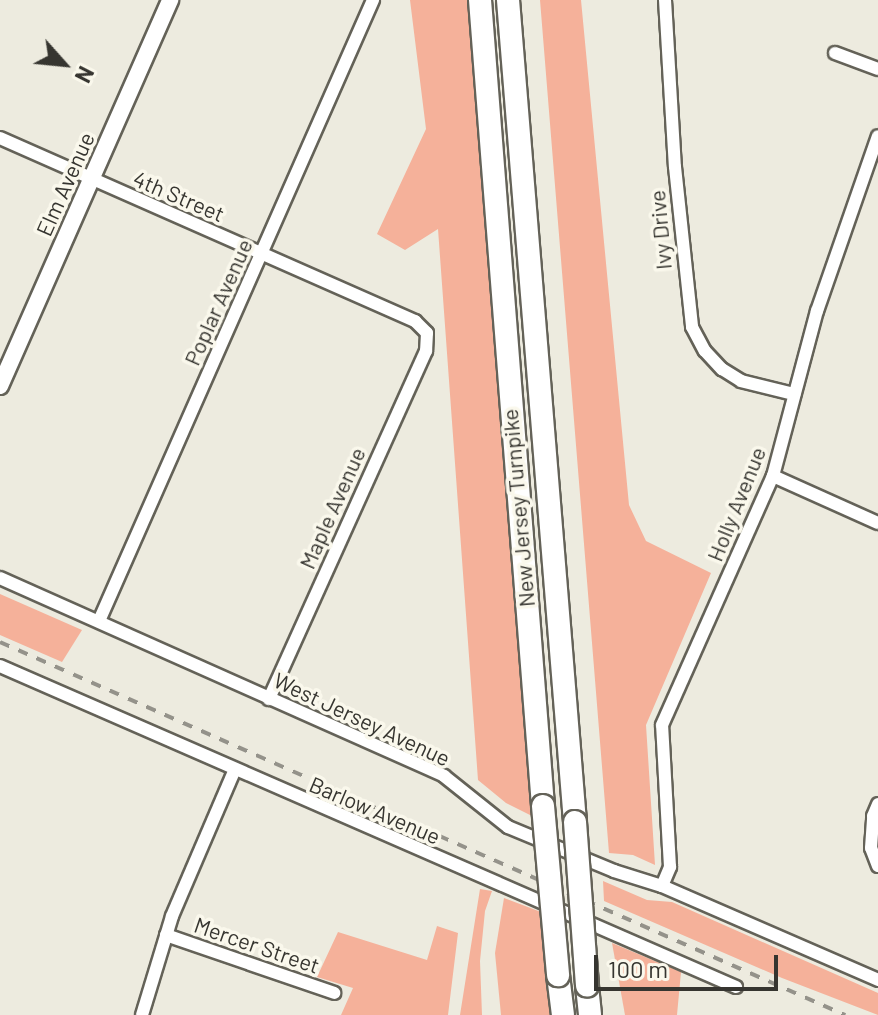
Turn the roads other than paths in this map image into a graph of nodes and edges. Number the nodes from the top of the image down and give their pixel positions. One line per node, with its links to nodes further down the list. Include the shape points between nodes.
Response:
1 (170, 0): 10 (main road, Elm Avenue)
2 (373, 0): 11 (street, Poplar Avenue)
3 (480, 0): 30 (highway, New Jersey Turnpike, bridge)
4 (508, 0): 31 (highway, New Jersey Turnpike, bridge)
5 (665, 0): 14 (street, Ivy Drive, via 677,196 692,327 705,351 731,375)
6 (835, 53): 7 (street)
7 (878, 69)
8 (878, 136): 14 (street, Holly Avenue)
9 (0, 138): 10 (street, 4th Street)
10 (92, 179): 11 (street, 4th Street); 13 (main road, Elm Avenue)
11 (262, 253): 12 (street, 4th Street, via 415,321); 18 (street, Poplar Avenue)
12 (427, 333): 20 (street, Maple Avenue, via 426,351)
13 (0, 386)
14 (794, 394): 15 (street, Holly Avenue)
15 (773, 476): 16 (street); 24 (street, Holly Avenue, via 662,725 670,867)
16 (878, 523)
17 (0, 578): 18 (street, West Jersey Avenue)
18 (99, 621): 20 (street, West Jersey Avenue)
19 (0, 666): 21 (street, Barlow Avenue)
20 (269, 699): 24 (street, West Jersey Avenue, via 444,776 508,827)
21 (234, 771): 25 (street); 27 (street, Barlow Avenue)
22 (878, 804): 23 (street, via 871,848)
23 (878, 866)
24 (662, 886): 26 (street, West Jersey Avenue)
25 (166, 935): 28 (street, Mercer Street); 29 (street)
26 (878, 980)
27 (736, 987)
28 (334, 993)
29 (142, 1015)
30 (563, 1015)
31 (590, 1015)

